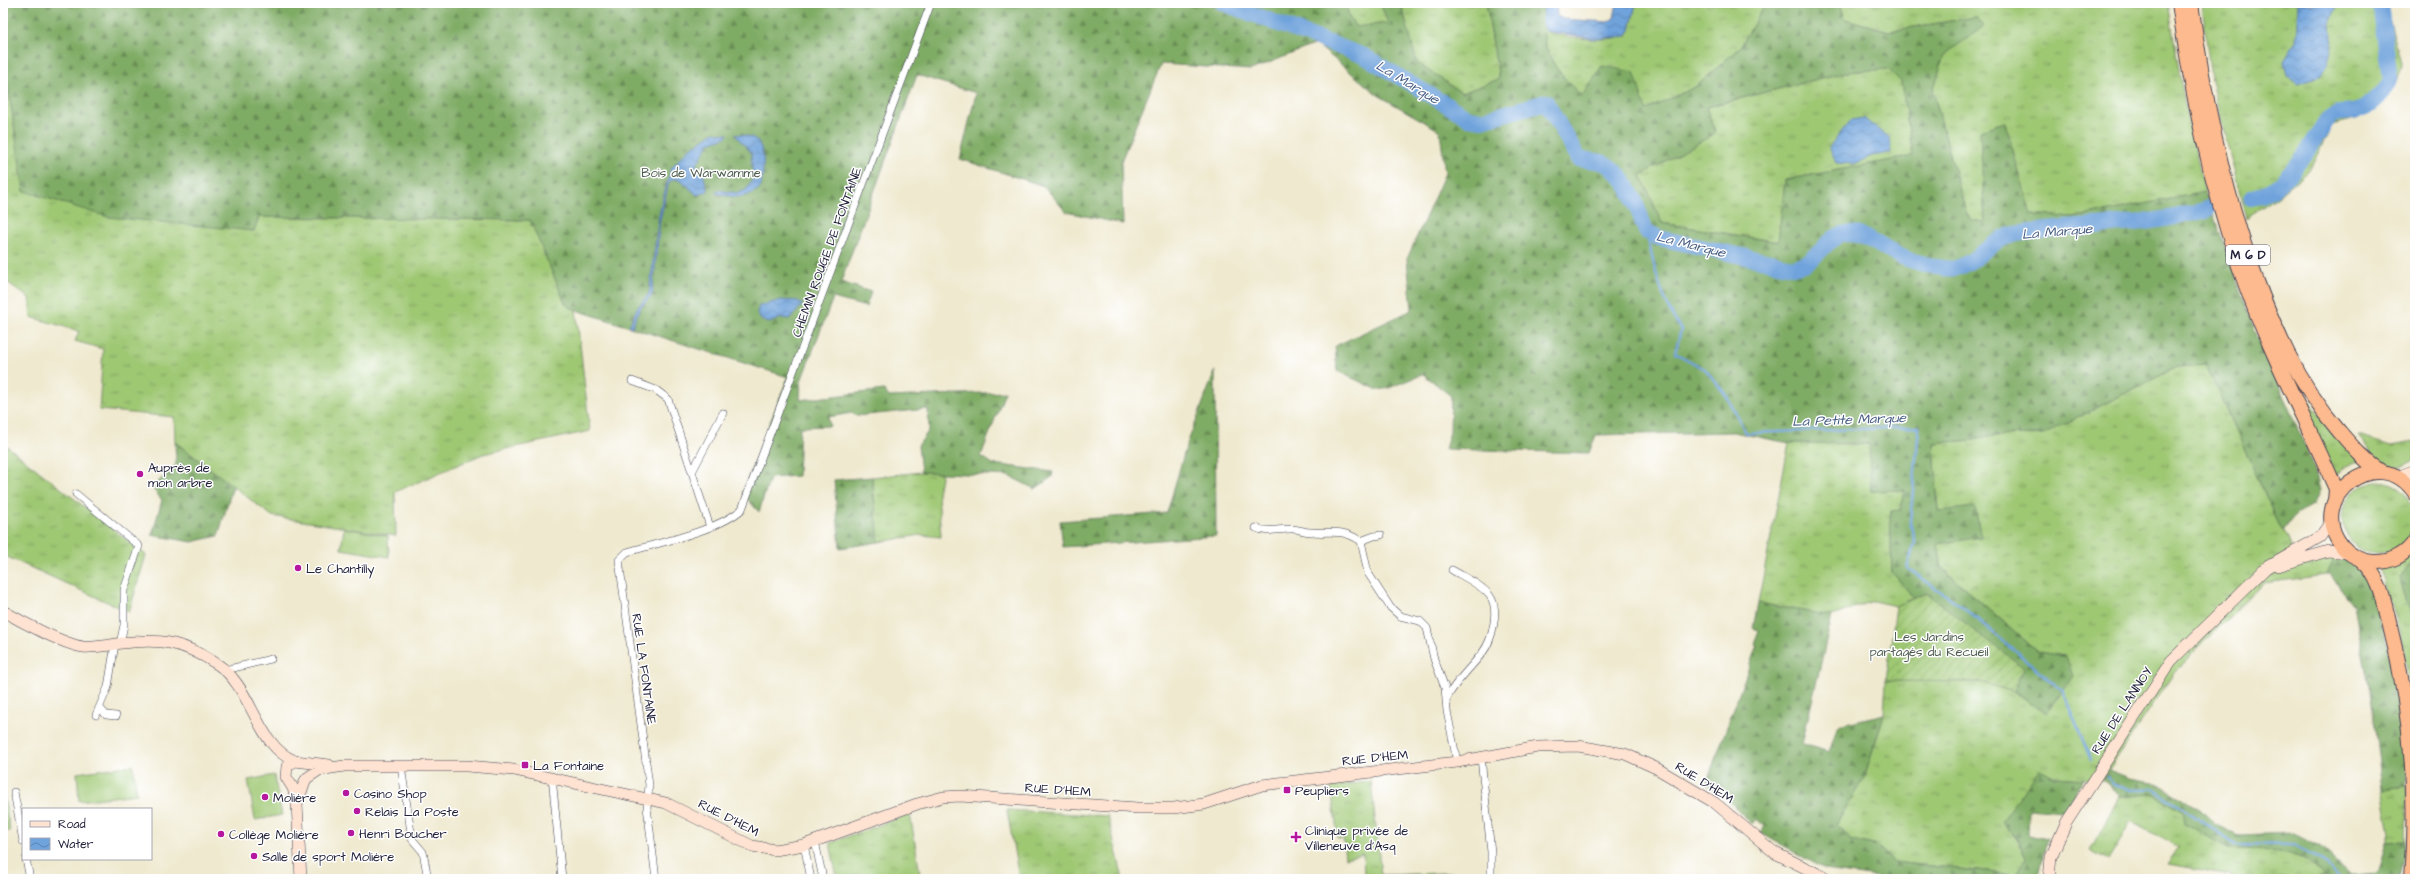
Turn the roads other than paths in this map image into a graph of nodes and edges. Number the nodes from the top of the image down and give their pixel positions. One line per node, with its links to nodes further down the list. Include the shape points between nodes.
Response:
1 (932, 3): 13 (street, CHEMIN ROUGE DE FONTAINE)
2 (2179, 3): 12 (highway, M 6 D, via 2203,141 2232,243 2269,342 2336,489)
3 (2191, 3): 8 (highway, M 6 D, via 2207,107 2222,168 2245,247 2274,326 2293,367 2319,407 2348,442)
4 (632, 381): 7 (street, via 656,390 668,399)
5 (723, 413): 7 (street)
6 (2415, 470): 9 (street)
7 (692, 472): 15 (street)
8 (2382, 472): 9 (highway); 12 (highway, via 2353,478 2340,490)
9 (2397, 477): 10 (highway)
10 (2415, 493)
11 (76, 494): 24 (street, via 139,546 124,590 124,625)
12 (2334, 501): 14 (highway)
13 (742, 509): 15 (street, RUE LA FONTAINE, via 733,518)
14 (2332, 520): 20 (highway, via 2337,539); 22 (street, RUE DE LANNOY, via 2320,537 2274,562)
15 (710, 527): 41 (street, RUE LA FONTAINE, via 627,552 619,560 649,784)
16 (1256, 528): 18 (street, via 1266,531 1294,528 1313,532 1338,531)
17 (1381, 535): 18 (street)
18 (1361, 541): 27 (street, via 1368,573 1390,607 1400,616 1420,621 1427,628)
19 (2415, 541): 20 (highway, via 2393,560 2380,562)
20 (2355, 556): 22 (street, RUE DE LANNOY, via 2328,551 2281,565); 57 (highway, via 2371,570 2383,601 2407,703 2414,790)
21 (1452, 570): 27 (street, via 1490,596 1494,604 1494,614 1492,630 1485,649 1455,683)
22 (2254, 580): 56 (street, RUE DE LANNOY, via 2187,643 2158,678 2066,823 2051,857)
23 (3, 611): 24 (street, via 75,645 89,647)
24 (117, 644): 26 (street, via 151,640 174,644 201,655); 28 (street)
25 (272, 659): 26 (street)
26 (225, 670): 31 (street, via 243,692)
27 (1446, 698): 34 (street)
28 (100, 708): 29 (street); 30 (street, via 106,715)
29 (96, 715)
30 (116, 716)
31 (271, 742): 33 (street, via 281,754); 37 (street)
32 (1481, 758): 34 (street, RUE D'HEM); 54 (street, via 1491,852); 55 (street, RUE D'HEM, via 1538,747 1564,745 1625,754 1704,795 1775,853)
33 (298, 761): 35 (street); 37 (street, via 288,764); 39 (street, via 308,769)
34 (1457, 762): 44 (street, RUE D'HEM, via 1268,784 1204,804 1174,808 943,797 916,804)
35 (344, 766): 36 (street, RUE D'HEM); 39 (street, via 319,770)
36 (400, 766): 38 (street, RUE D'HEM, via 485,766); 49 (street, via 412,839 424,852)
37 (287, 776): 39 (street, via 296,784); 42 (street)
38 (552, 778): 41 (street, RUE D'HEM); 50 (street)
39 (306, 780): 42 (street)
40 (14, 792): 43 (street)
41 (648, 798): 45 (street, RUE D'HEM, via 683,810 758,848 781,850); 51 (street, RUE LA FONTAINE)
42 (298, 804): 48 (street)
43 (22, 836)
44 (815, 841): 45 (street, RUE D'HEM); 53 (street)
45 (804, 845): 52 (street)
46 (26, 860): 47 (street)
47 (30, 879)
48 (301, 879)
49 (428, 879)
50 (562, 879)
51 (656, 879)
52 (811, 879)
53 (822, 879)
54 (1491, 879)
55 (1828, 879)
56 (2049, 879)
57 (2411, 879)

